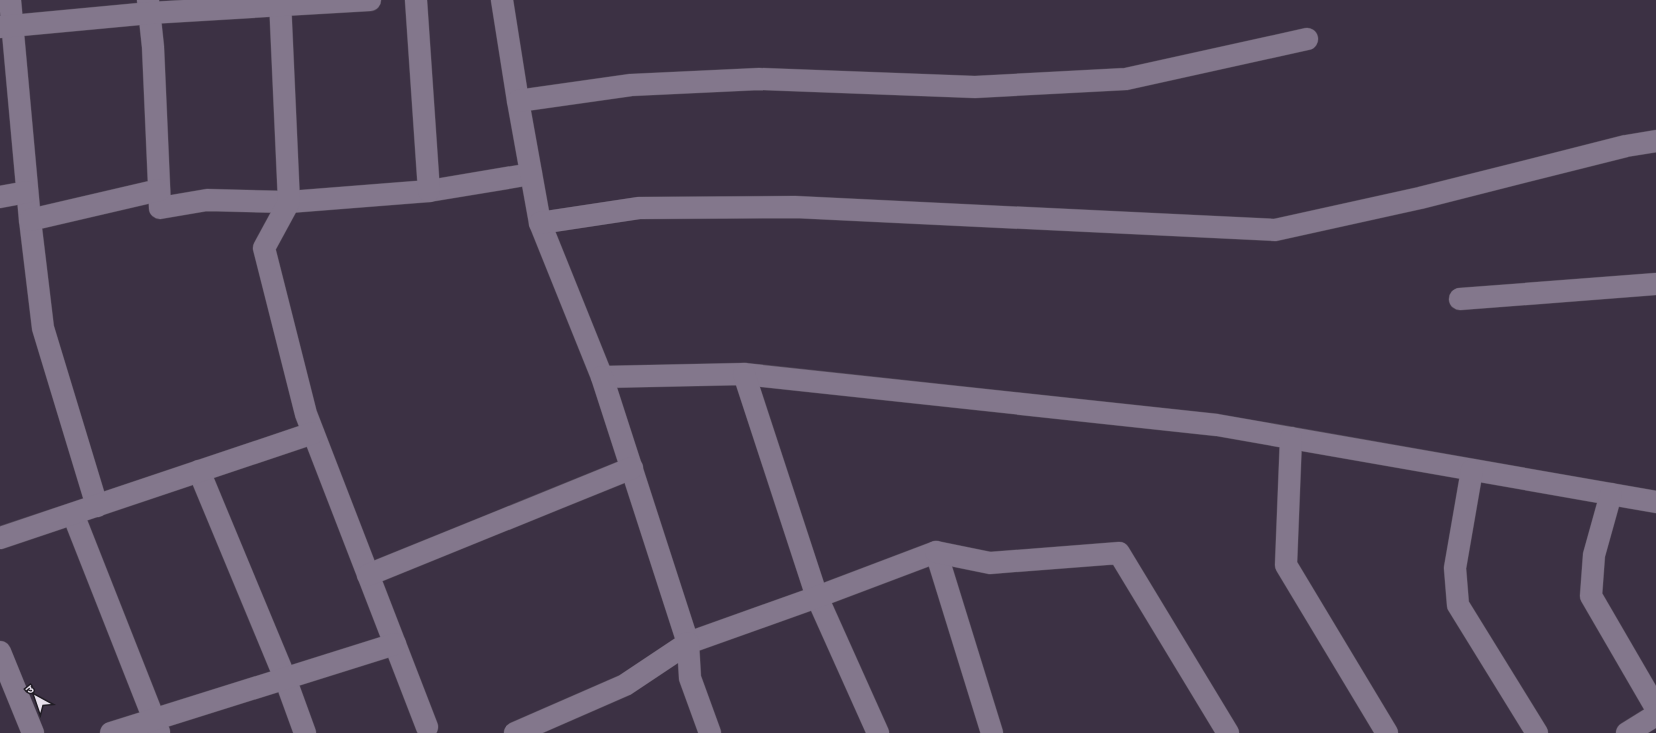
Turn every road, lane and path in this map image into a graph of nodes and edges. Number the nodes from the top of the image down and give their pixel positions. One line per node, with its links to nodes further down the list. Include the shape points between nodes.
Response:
1 (10, 0): 7 (street)
2 (370, 0): 5 (street)
3 (416, 0): 14 (street)
4 (502, 0): 9 (street)
5 (280, 3): 6 (street); 16 (street)
6 (149, 7): 7 (street); 12 (street)
7 (6, 26): 13 (street)
8 (1307, 39): 9 (street, via 1126,79 975,87 760,79 631,85)
9 (518, 101): 11 (street)
10 (1656, 141): 18 (street, via 1275,230 796,207 640,208)
11 (531, 174): 14 (street); 18 (street)
12 (159, 190): 16 (street, via 160,208 207,200); 17 (street)
13 (27, 192): 15 (street); 17 (street)
14 (429, 192): 16 (street)
15 (0, 197)
16 (289, 202): 23 (street, via 264,248)
17 (30, 220): 30 (street, via 43,328)
18 (540, 224): 22 (street)
19 (1656, 284): 20 (street)
20 (1460, 299)
21 (744, 374): 22 (street); 24 (street, via 1217,425); 35 (street)
22 (602, 377): 25 (street)
23 (313, 433): 27 (street); 34 (street)
24 (1291, 438): 26 (street); 53 (street, via 1286,565)
25 (632, 468): 34 (street); 36 (street)
26 (1472, 470): 28 (street); 54 (street, via 1455,568 1458,605)
27 (199, 471): 30 (street); 39 (street)
28 (1611, 494): 29 (street); 40 (street, via 1594,555 1591,596)
29 (1656, 502)
30 (97, 506): 31 (street)
31 (73, 514): 32 (street); 42 (street)
32 (0, 538)
33 (936, 552): 35 (street); 51 (street); 52 (street, via 990,563 1119,553)
34 (368, 575): 37 (street)
35 (817, 597): 36 (street); 50 (street)
36 (688, 643): 44 (street, via 625,685); 49 (street, via 690,678)
37 (395, 644): 39 (street); 43 (street)
38 (0, 652): 45 (street)
39 (285, 678): 42 (street); 47 (street)
40 (1656, 708)
41 (1656, 715): 55 (street)
42 (157, 726): 46 (street)
43 (427, 727)
44 (545, 727): 48 (street)
45 (33, 733)
46 (111, 733)
47 (304, 733)
48 (515, 733)
49 (710, 733)
50 (878, 733)
51 (992, 733)
52 (1228, 733)
53 (1388, 733)
54 (1537, 733)
55 (1627, 733)

